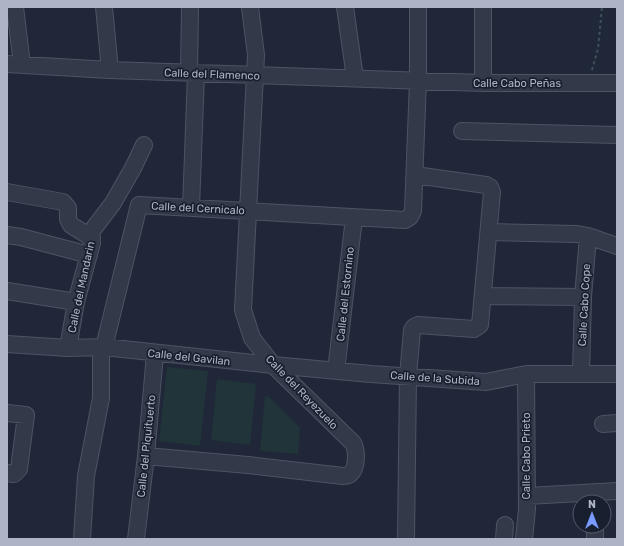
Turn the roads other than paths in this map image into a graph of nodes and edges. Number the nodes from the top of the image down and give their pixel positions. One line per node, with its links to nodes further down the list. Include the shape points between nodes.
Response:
1 (14, 7): 8 (street)
2 (104, 7): 9 (street)
3 (190, 7): 10 (street)
4 (250, 7): 11 (street, Calle del Reyezuelo, via 256,55)
5 (345, 7): 12 (street)
6 (418, 7): 13 (street, Calle del Cernicalo)
7 (483, 7): 14 (street)
8 (15, 64): 9 (street, Calle del Flamenco)
9 (110, 70): 10 (street, Calle del Flamenco)
10 (193, 73): 11 (street, Calle del Flamenco); 23 (street)
11 (255, 75): 12 (street, Calle del Flamenco); 24 (street, Calle del Reyezuelo)
12 (355, 78): 13 (street, Calle del Flamenco)
13 (418, 80): 14 (street, Calle Cabo Peñas); 19 (street, Calle del Cernicalo)
14 (483, 83): 15 (street, Calle Cabo Peñas)
15 (617, 83)
16 (462, 131): 17 (street)
17 (617, 135)
18 (144, 145): 21 (street, Calle del Mandarin)
19 (415, 174): 25 (street, Calle del Cernicalo, via 413,211 410,217 405,220); 26 (street, via 490,187 492,192)
20 (7, 192): 29 (street, via 63,202 68,208 71,225)
21 (113, 202): 22 (street); 29 (street, Calle del Mandarin, via 91,232)
22 (139, 205): 23 (street, Calle del Cernicalo); 37 (street, Calle del Cernicalo)
23 (191, 208): 24 (street, Calle del Cernicalo)
24 (248, 210): 25 (street, Calle del Cernicalo); 40 (street, Calle del Reyezuelo, via 243,310 252,338)
25 (354, 218): 41 (street, Calle del Estornino)
26 (488, 232): 28 (street); 33 (street)
27 (7, 235): 31 (street)
28 (588, 236): 30 (street); 34 (street, Calle Cabo Cope)
29 (92, 238): 31 (street, Calle del Mandarin)
30 (617, 246)
31 (89, 255): 35 (street, Calle del Mandarin)
32 (7, 291): 35 (street)
33 (483, 296): 34 (street); 46 (street, via 482,322 476,328 413,328)
34 (583, 297): 42 (street, Calle Cabo Cope)
35 (76, 302): 38 (street, Calle del Mandarin)
36 (7, 344): 38 (street, Calle del Gavilan)
37 (104, 347): 38 (street, Calle del Gavilan); 39 (street, Calle del Gavilan); 52 (street, Calle del Cernicalo, via 101,354 101,398 86,476)
38 (68, 348)
39 (155, 354): 40 (street, Calle del Gavilan); 48 (street, Calle del Piquituerto)
40 (273, 365): 41 (street, Calle del Gavilan); 48 (street, Calle del Reyezuelo, via 355,446 354,470 349,475)
41 (336, 371): 43 (street, Calle del Gavilan)
42 (581, 373): 44 (street, Calle de la Subida); 45 (street, Calle de la Subida)
43 (371, 374): 46 (street, Calle de la Subida)
44 (526, 374): 46 (street, Calle de la Subida, via 486,382); 50 (street, Calle Cabo Prieto)
45 (617, 374)
46 (408, 376): 54 (street)
47 (7, 413): 49 (street, via 26,415 19,469 14,474)
48 (146, 456): 53 (street, Calle del Piquituerto)
49 (7, 473)
50 (527, 496): 51 (street); 55 (street, Calle Cabo Prieto)
51 (572, 497)
52 (82, 539)
53 (136, 539)
54 (406, 539)
55 (524, 539)

